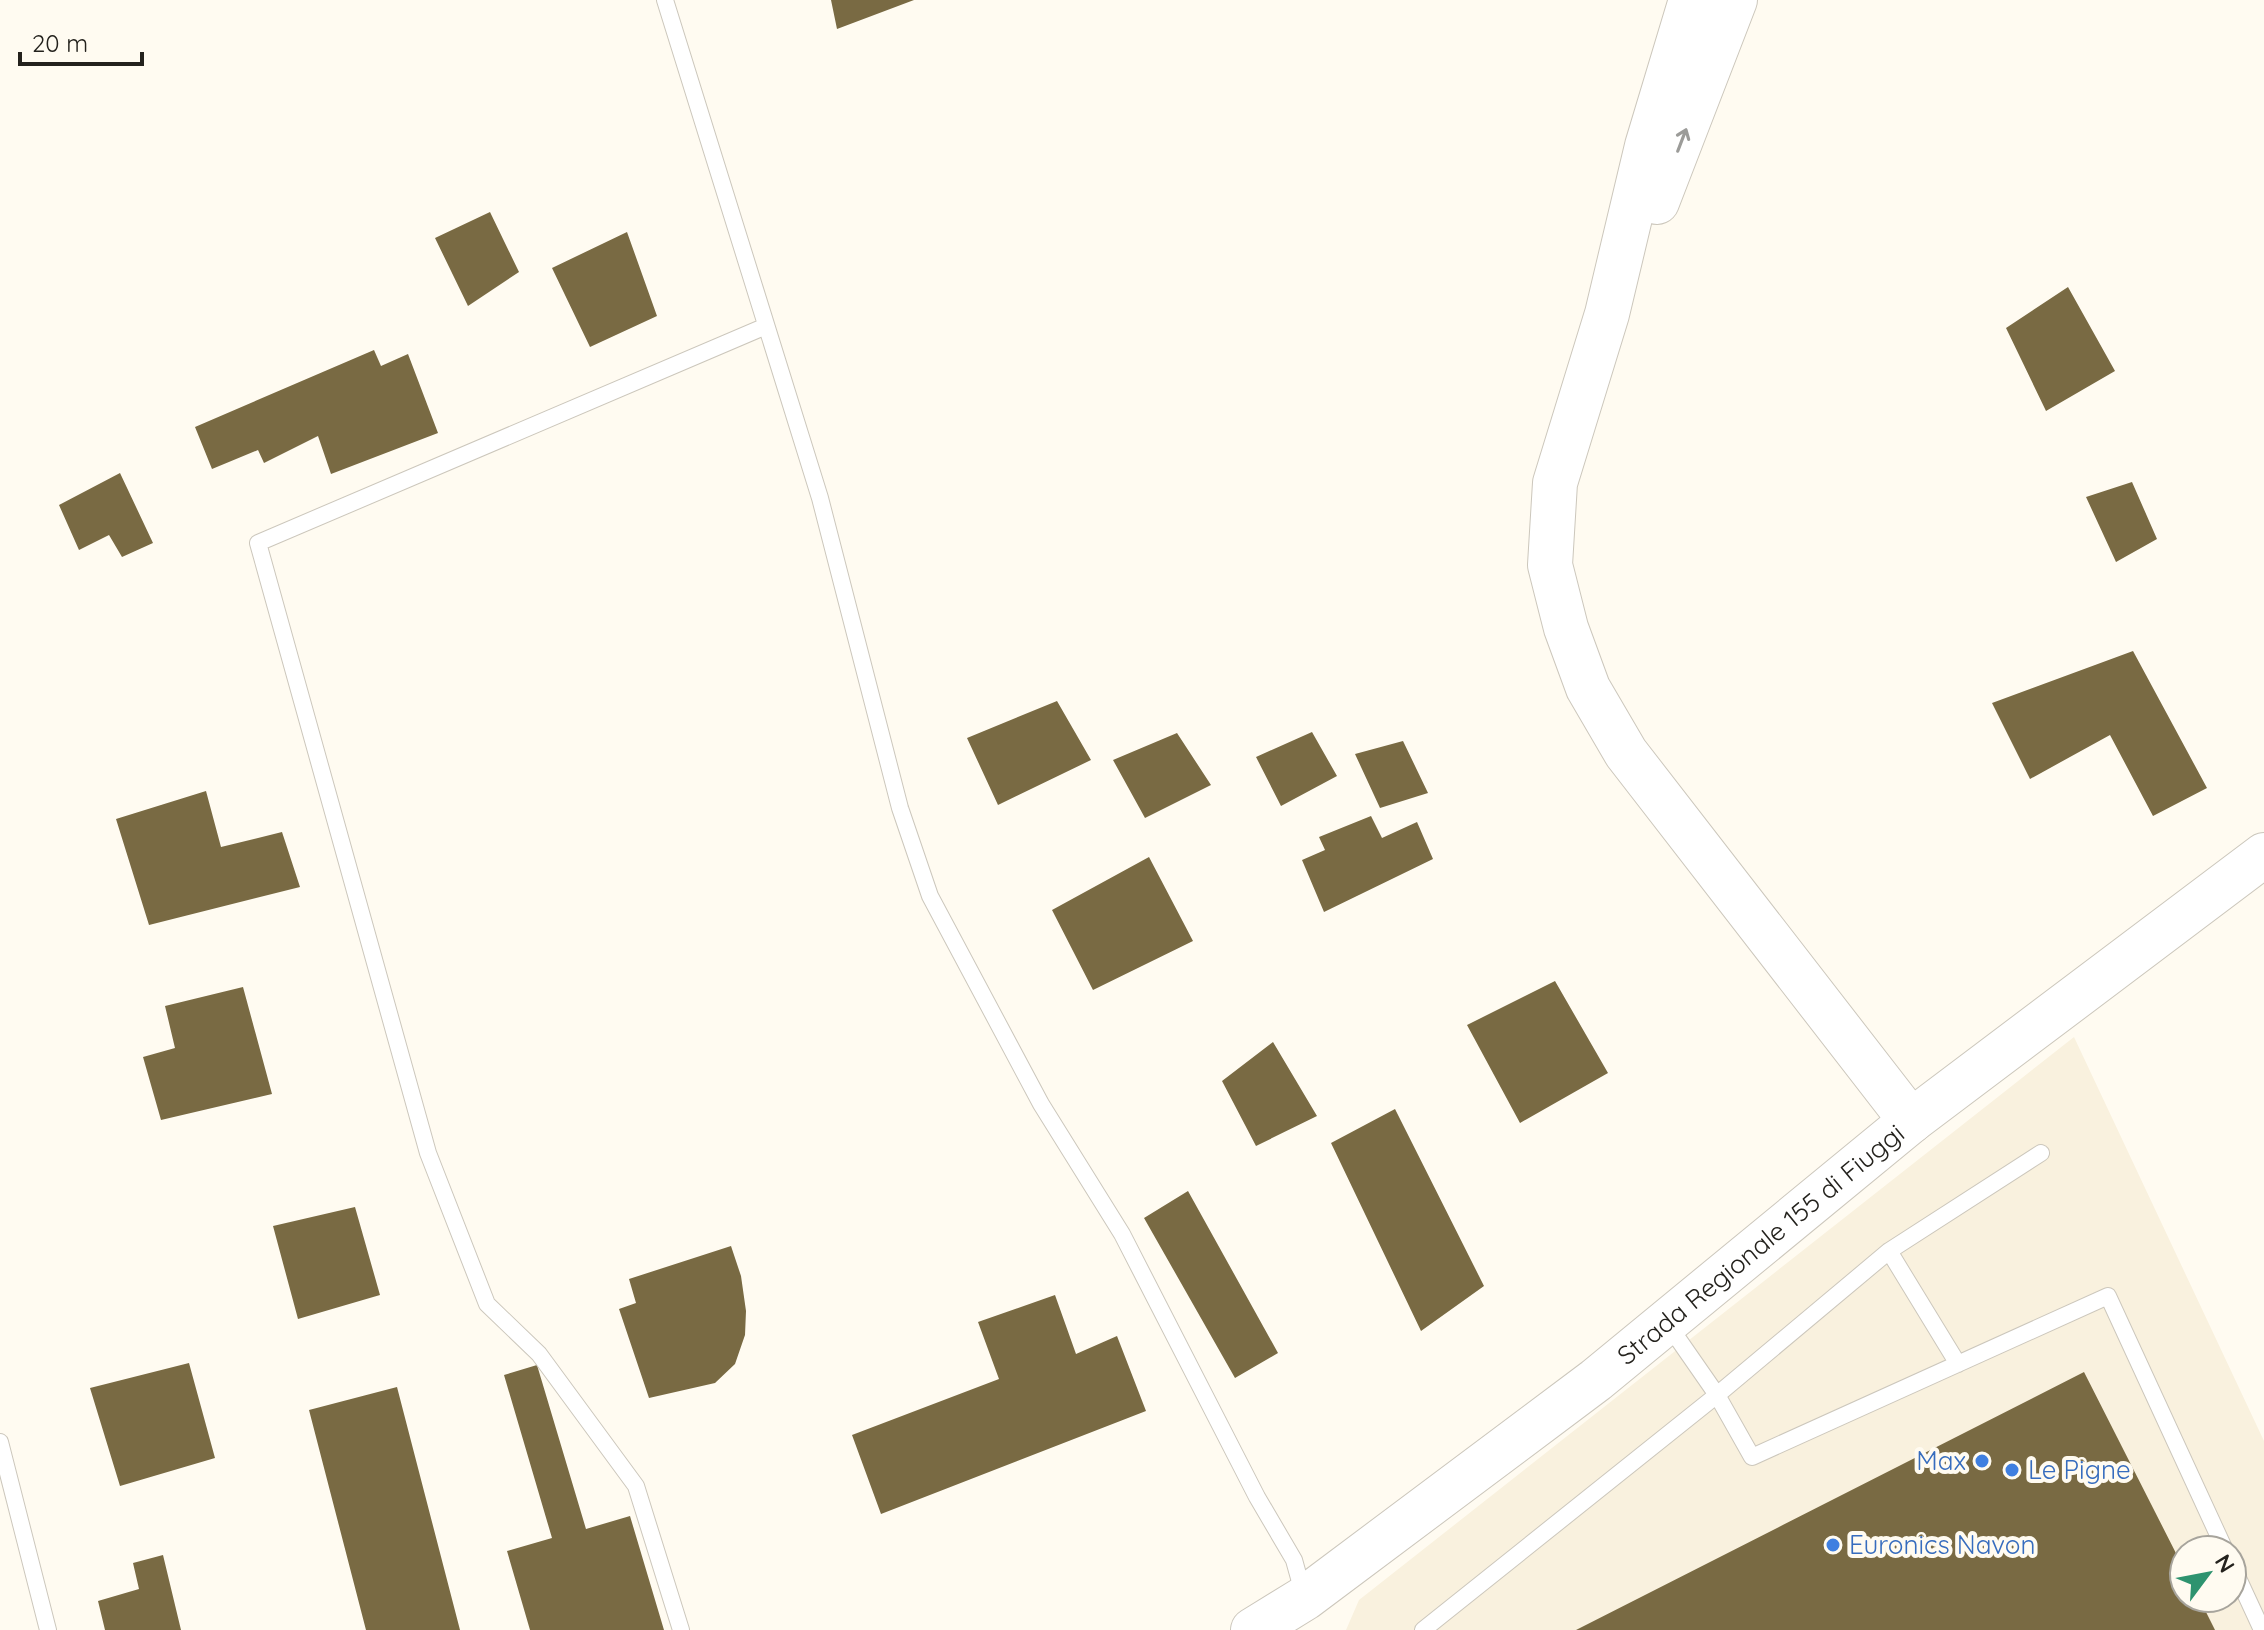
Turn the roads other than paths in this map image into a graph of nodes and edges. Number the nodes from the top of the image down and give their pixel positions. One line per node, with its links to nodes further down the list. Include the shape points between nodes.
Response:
1 (665, 0): 5 (lane)
2 (1691, 0): 4 (main road, via 1647,146)
3 (1735, 0): 4 (main road, one-way to 3, via 1666,181)
4 (1607, 314): 7 (main road, via 1555,483 1550,565 1588,688 1626,753)
5 (766, 326): 15 (lane, via 820,498 900,808 930,896 1041,1104 1122,1234 1294,1560); 18 (lane, via 258,543 428,1153 487,1304 539,1354 636,1486)
6 (2264, 855): 7 (main road, Strada Regionale 155 di Fiuggi)
7 (1911, 1121): 10 (main road, Strada Regionale 155 di Fiuggi)
8 (2041, 1153): 9 (lane)
9 (1889, 1251): 11 (lane); 12 (lane)
10 (1666, 1322): 12 (lane); 15 (main road, Strada Regionale 155 di Fiuggi)
11 (1958, 1364): 12 (lane, via 1752,1457); 14 (lane, via 2108,1296)
12 (1717, 1395): 20 (lane)
13 (0, 1442): 17 (lane)
14 (2218, 1534)
15 (1305, 1598): 19 (main road, Strada Regionale 155 di Fiuggi)
16 (2248, 1600): 21 (lane)
17 (48, 1630)
18 (681, 1630)
19 (1253, 1630)
20 (1423, 1630)
21 (2262, 1630)

